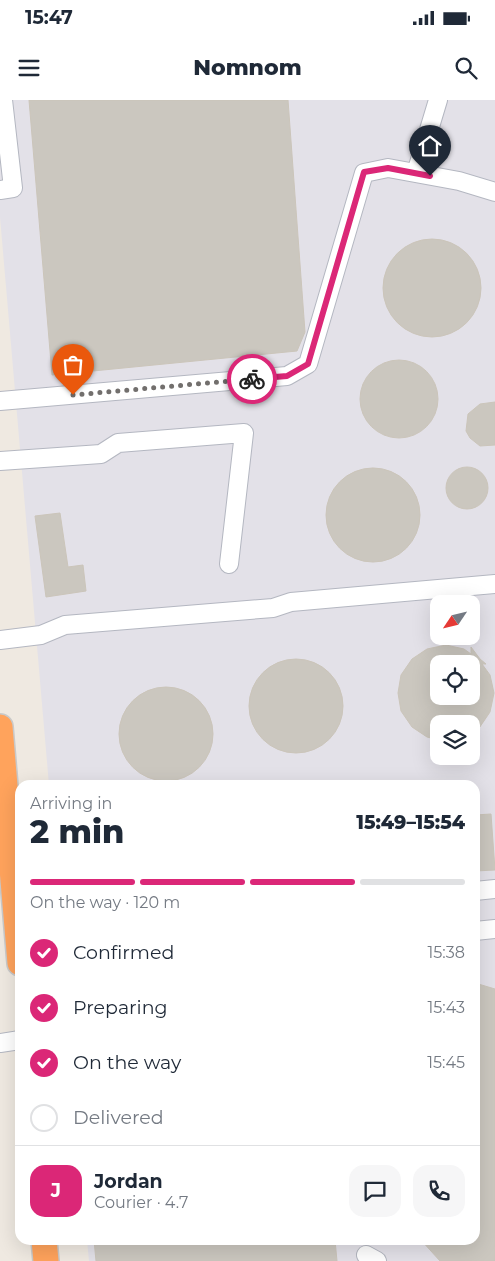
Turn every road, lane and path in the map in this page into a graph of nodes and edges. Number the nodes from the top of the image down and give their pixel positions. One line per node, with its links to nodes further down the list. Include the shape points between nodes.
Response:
1 (3, 100): 4 (street, via 13,188)
2 (438, 100): 3 (street)
3 (416, 173): 5 (street); 6 (street, via 388,168 364,172 308,364 296,373)
4 (0, 190)
5 (495, 192)
6 (0, 401)
7 (0, 461): 8 (street, via 101,454 118,443 244,433)
8 (229, 564)
9 (495, 584): 10 (street, via 65,626 41,635)
10 (0, 640)
11 (0, 727): 12 (highway)
12 (2, 776): 15 (highway)
13 (495, 889): 14 (street)
14 (480, 890)
15 (15, 911)
16 (495, 929): 17 (street)
17 (480, 930)
18 (15, 1040): 19 (street)
19 (0, 1042)
20 (44, 1245): 21 (highway)
21 (46, 1261)

